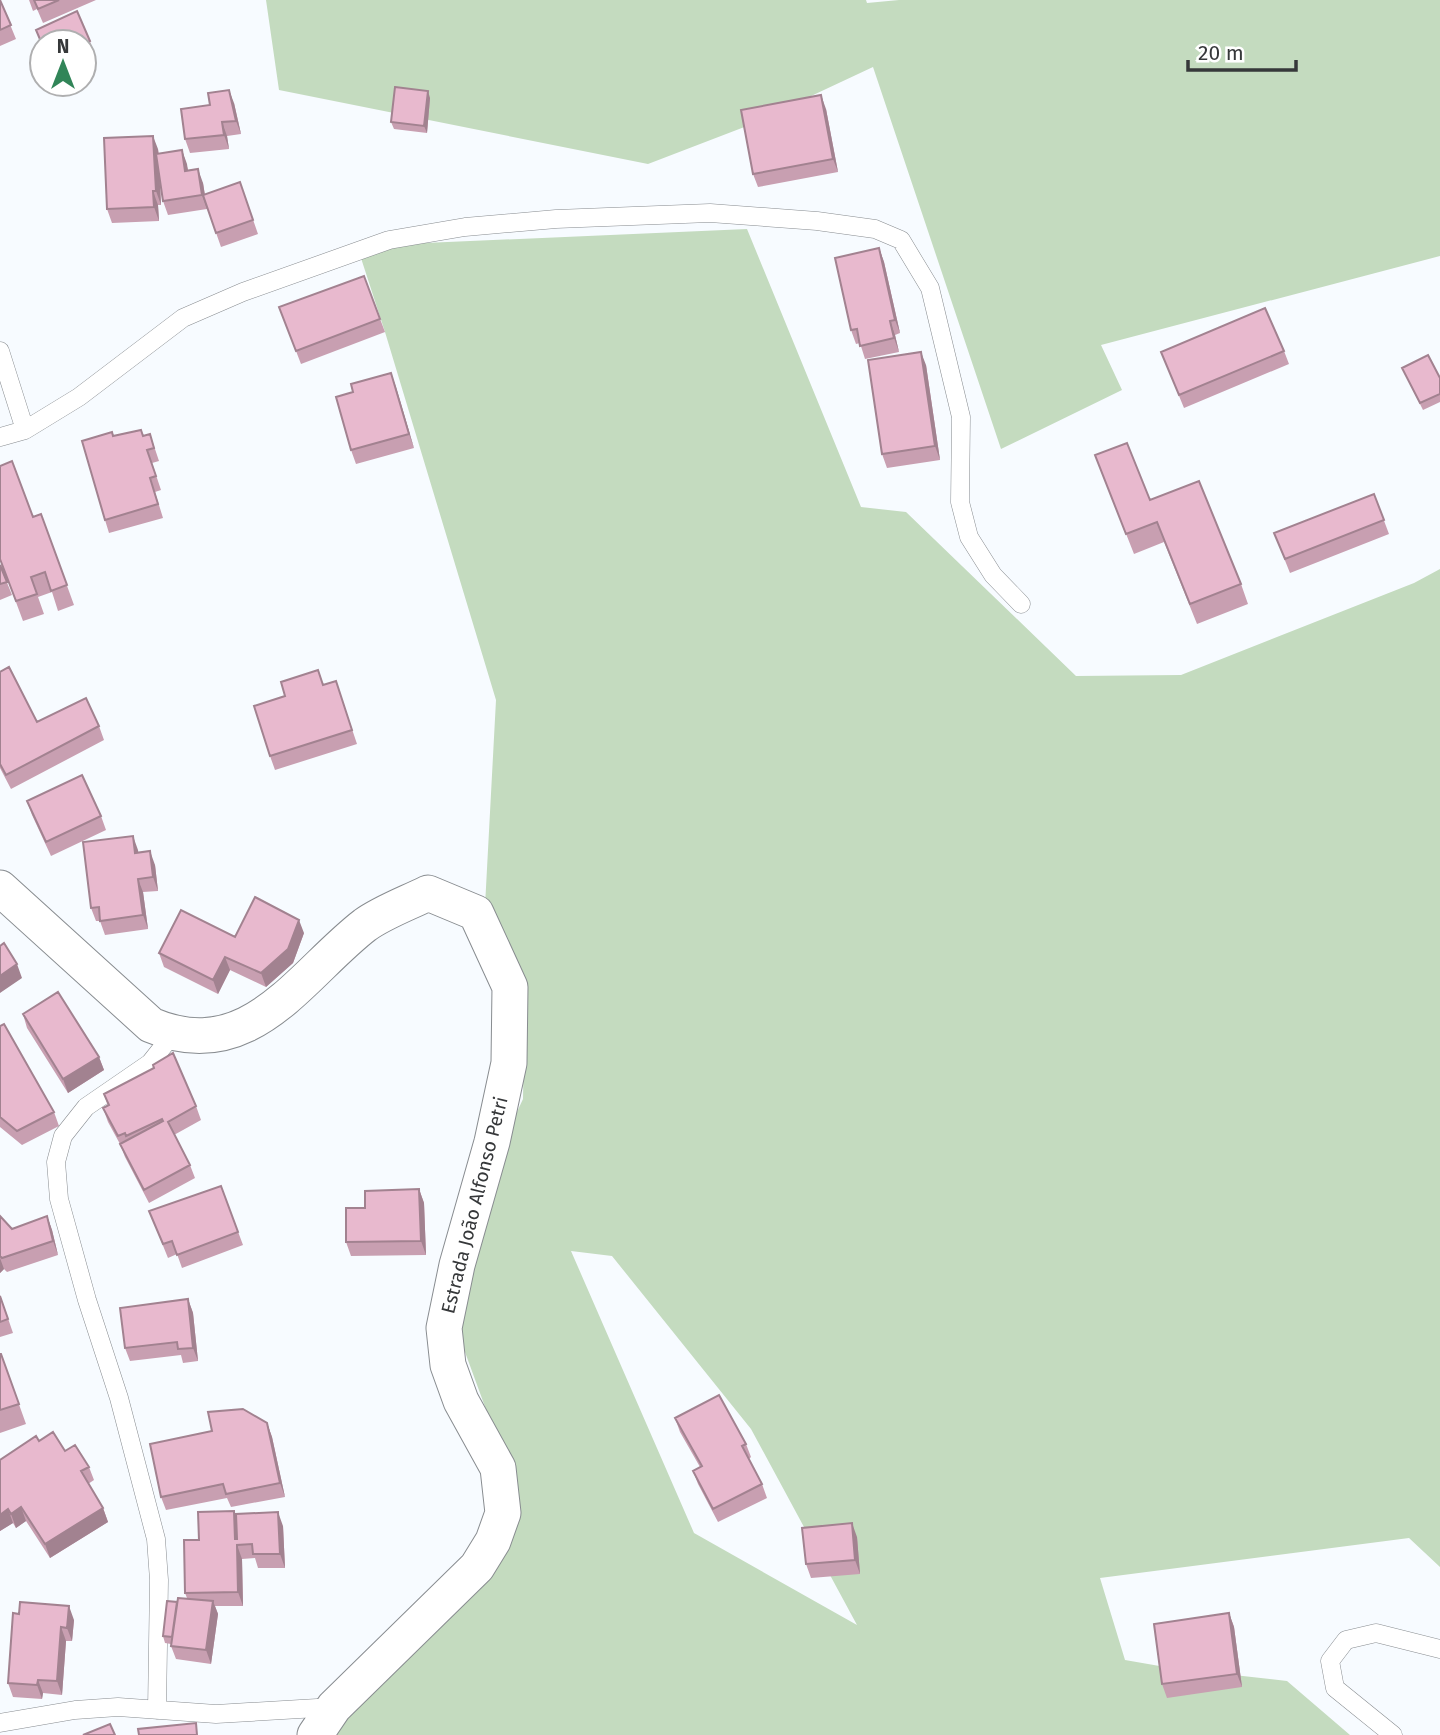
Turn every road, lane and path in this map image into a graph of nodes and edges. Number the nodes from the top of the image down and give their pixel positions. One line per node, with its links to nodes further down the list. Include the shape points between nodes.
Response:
1 (0, 351): 2 (lane)
2 (25, 430): 3 (lane); 4 (lane, via 79,397 183,318 389,240 465,227 710,213 875,229 901,240 930,288 961,417 960,502 969,537 993,575)
3 (0, 437)
4 (1021, 604)
5 (0, 888): 6 (street, via 151,1025)
6 (173, 1034): 8 (street, Estrada João Alfonso Petri, via 214,1034 250,1023 286,999 366,924 428,893 475,914 510,986 509,1063 444,1328 448,1365 461,1401 498,1468 503,1513 494,1541 477,1567); 9 (lane, via 150,1063 86,1107 63,1136 56,1161 59,1199 156,1539)
7 (1440, 1649): 12 (lane, via 1376,1633 1346,1640 1330,1661 1335,1688)
8 (334, 1707): 9 (lane, via 216,1714); 11 (street, Estrada João Alfonso Petri)
9 (157, 1710): 10 (lane, via 75,1710)
10 (0, 1723)
11 (315, 1735)
12 (1393, 1735)

